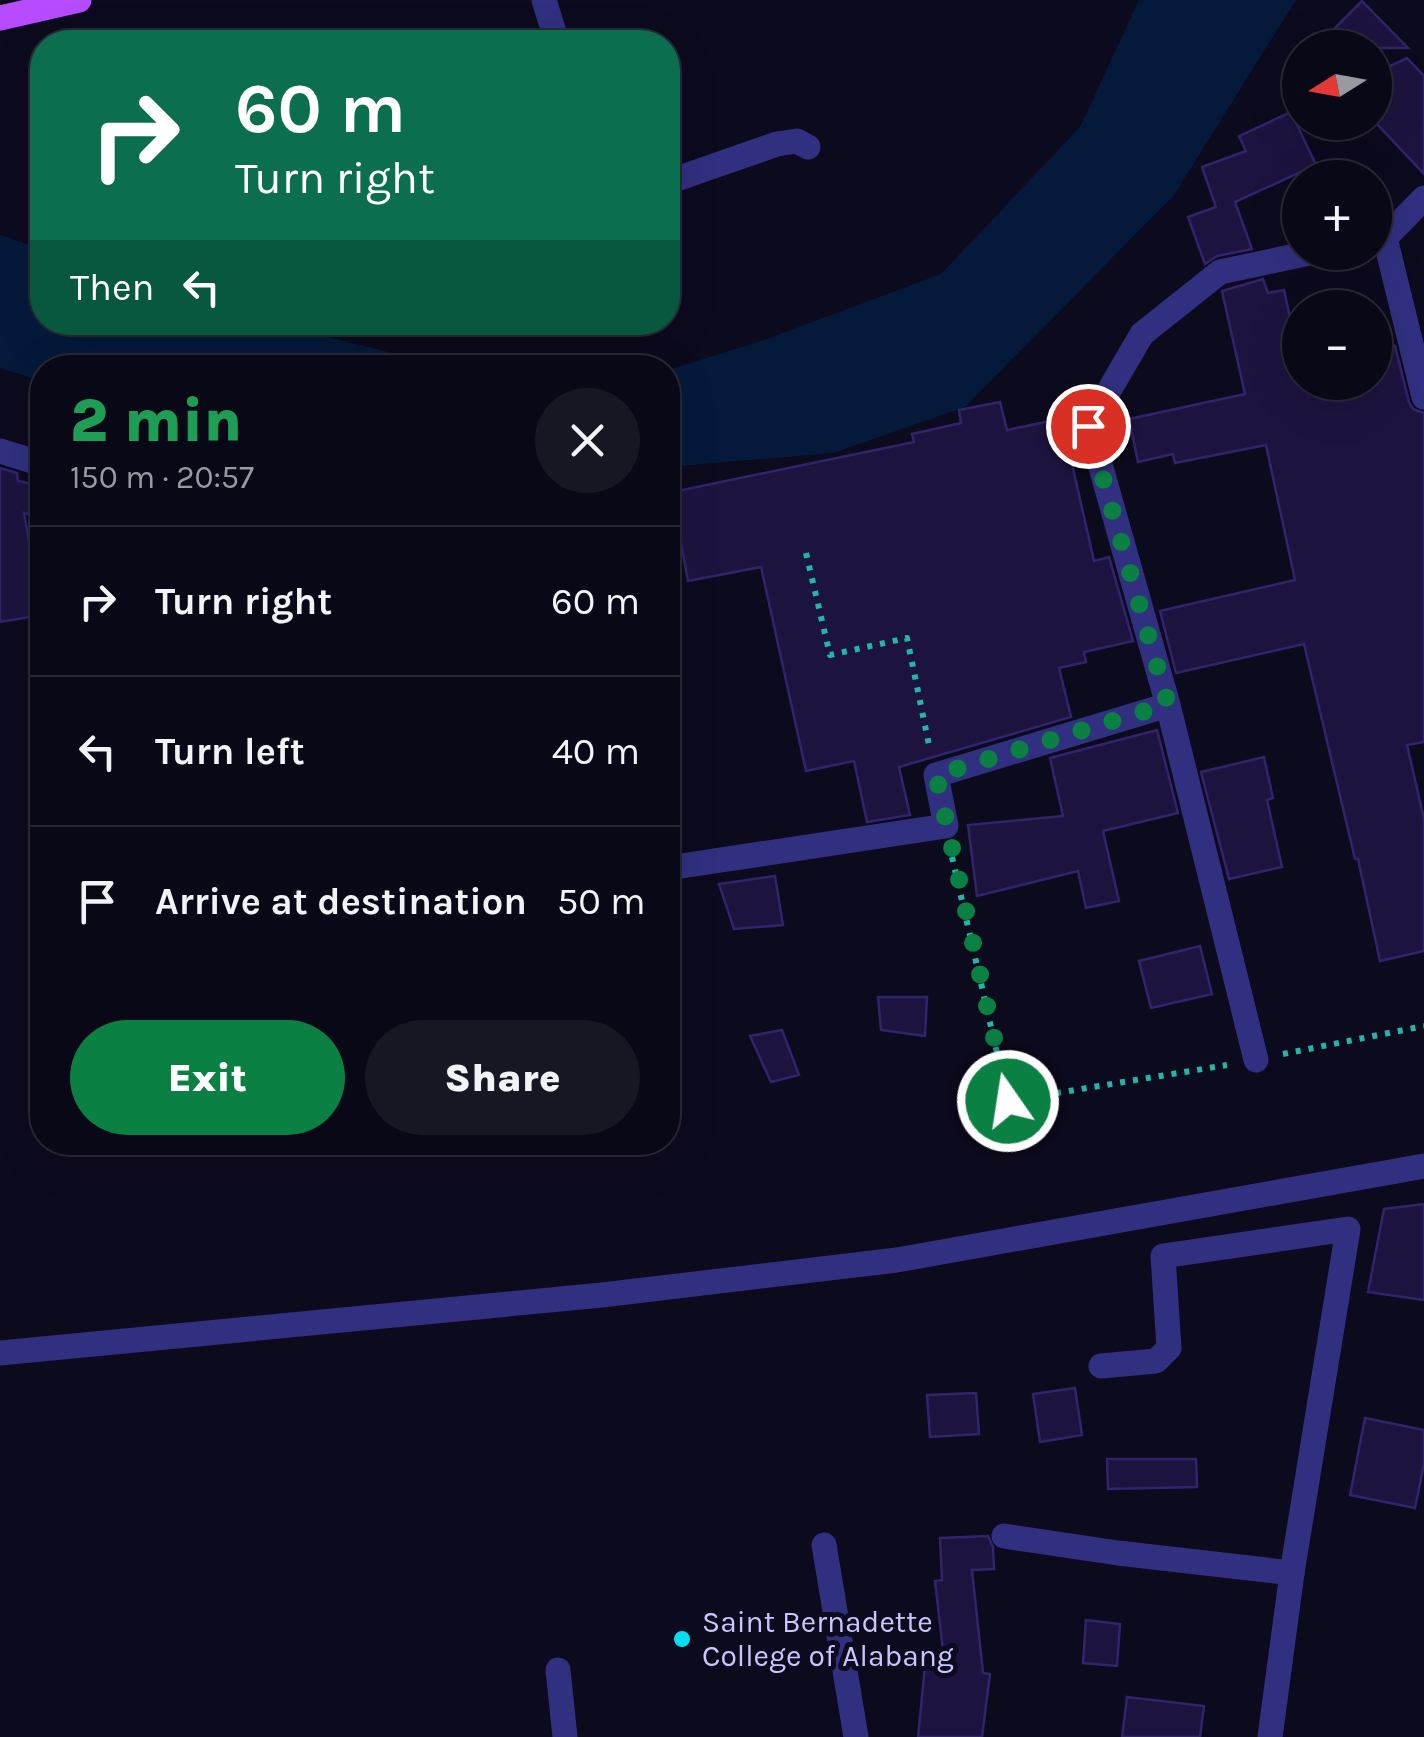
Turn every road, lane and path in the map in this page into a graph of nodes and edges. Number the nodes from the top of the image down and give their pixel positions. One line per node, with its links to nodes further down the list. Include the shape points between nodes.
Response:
1 (79, 0): 3 (main road)
2 (544, 0): 4 (street)
3 (0, 18)
4 (553, 30)
5 (808, 147): 6 (street, via 777,144)
6 (680, 178)
7 (1424, 198): 8 (street)
8 (1392, 228)
9 (1282, 259): 15 (street, via 1220,272 1142,334 1088,426)
10 (1389, 270): 11 (street)
11 (1424, 397)
12 (0, 451): 13 (street)
13 (30, 460)
14 (806, 553): 16 (path, via 830,655 907,638)
15 (1168, 704): 16 (street); 20 (street)
16 (936, 775): 17 (street)
17 (946, 826): 18 (street); 20 (path, via 1008,1101)
18 (680, 866)
19 (1424, 1026): 20 (path)
20 (1256, 1060)
21 (1424, 1166): 22 (street, via 897,1260)
22 (0, 1353)
23 (1101, 1366): 26 (street, via 1156,1361 1169,1348 1162,1256 1348,1229)
24 (1004, 1536): 26 (street)
25 (824, 1545): 29 (street)
26 (1292, 1573): 30 (street)
27 (558, 1670): 28 (street)
28 (565, 1737)
29 (856, 1737)
30 (1270, 1737)

